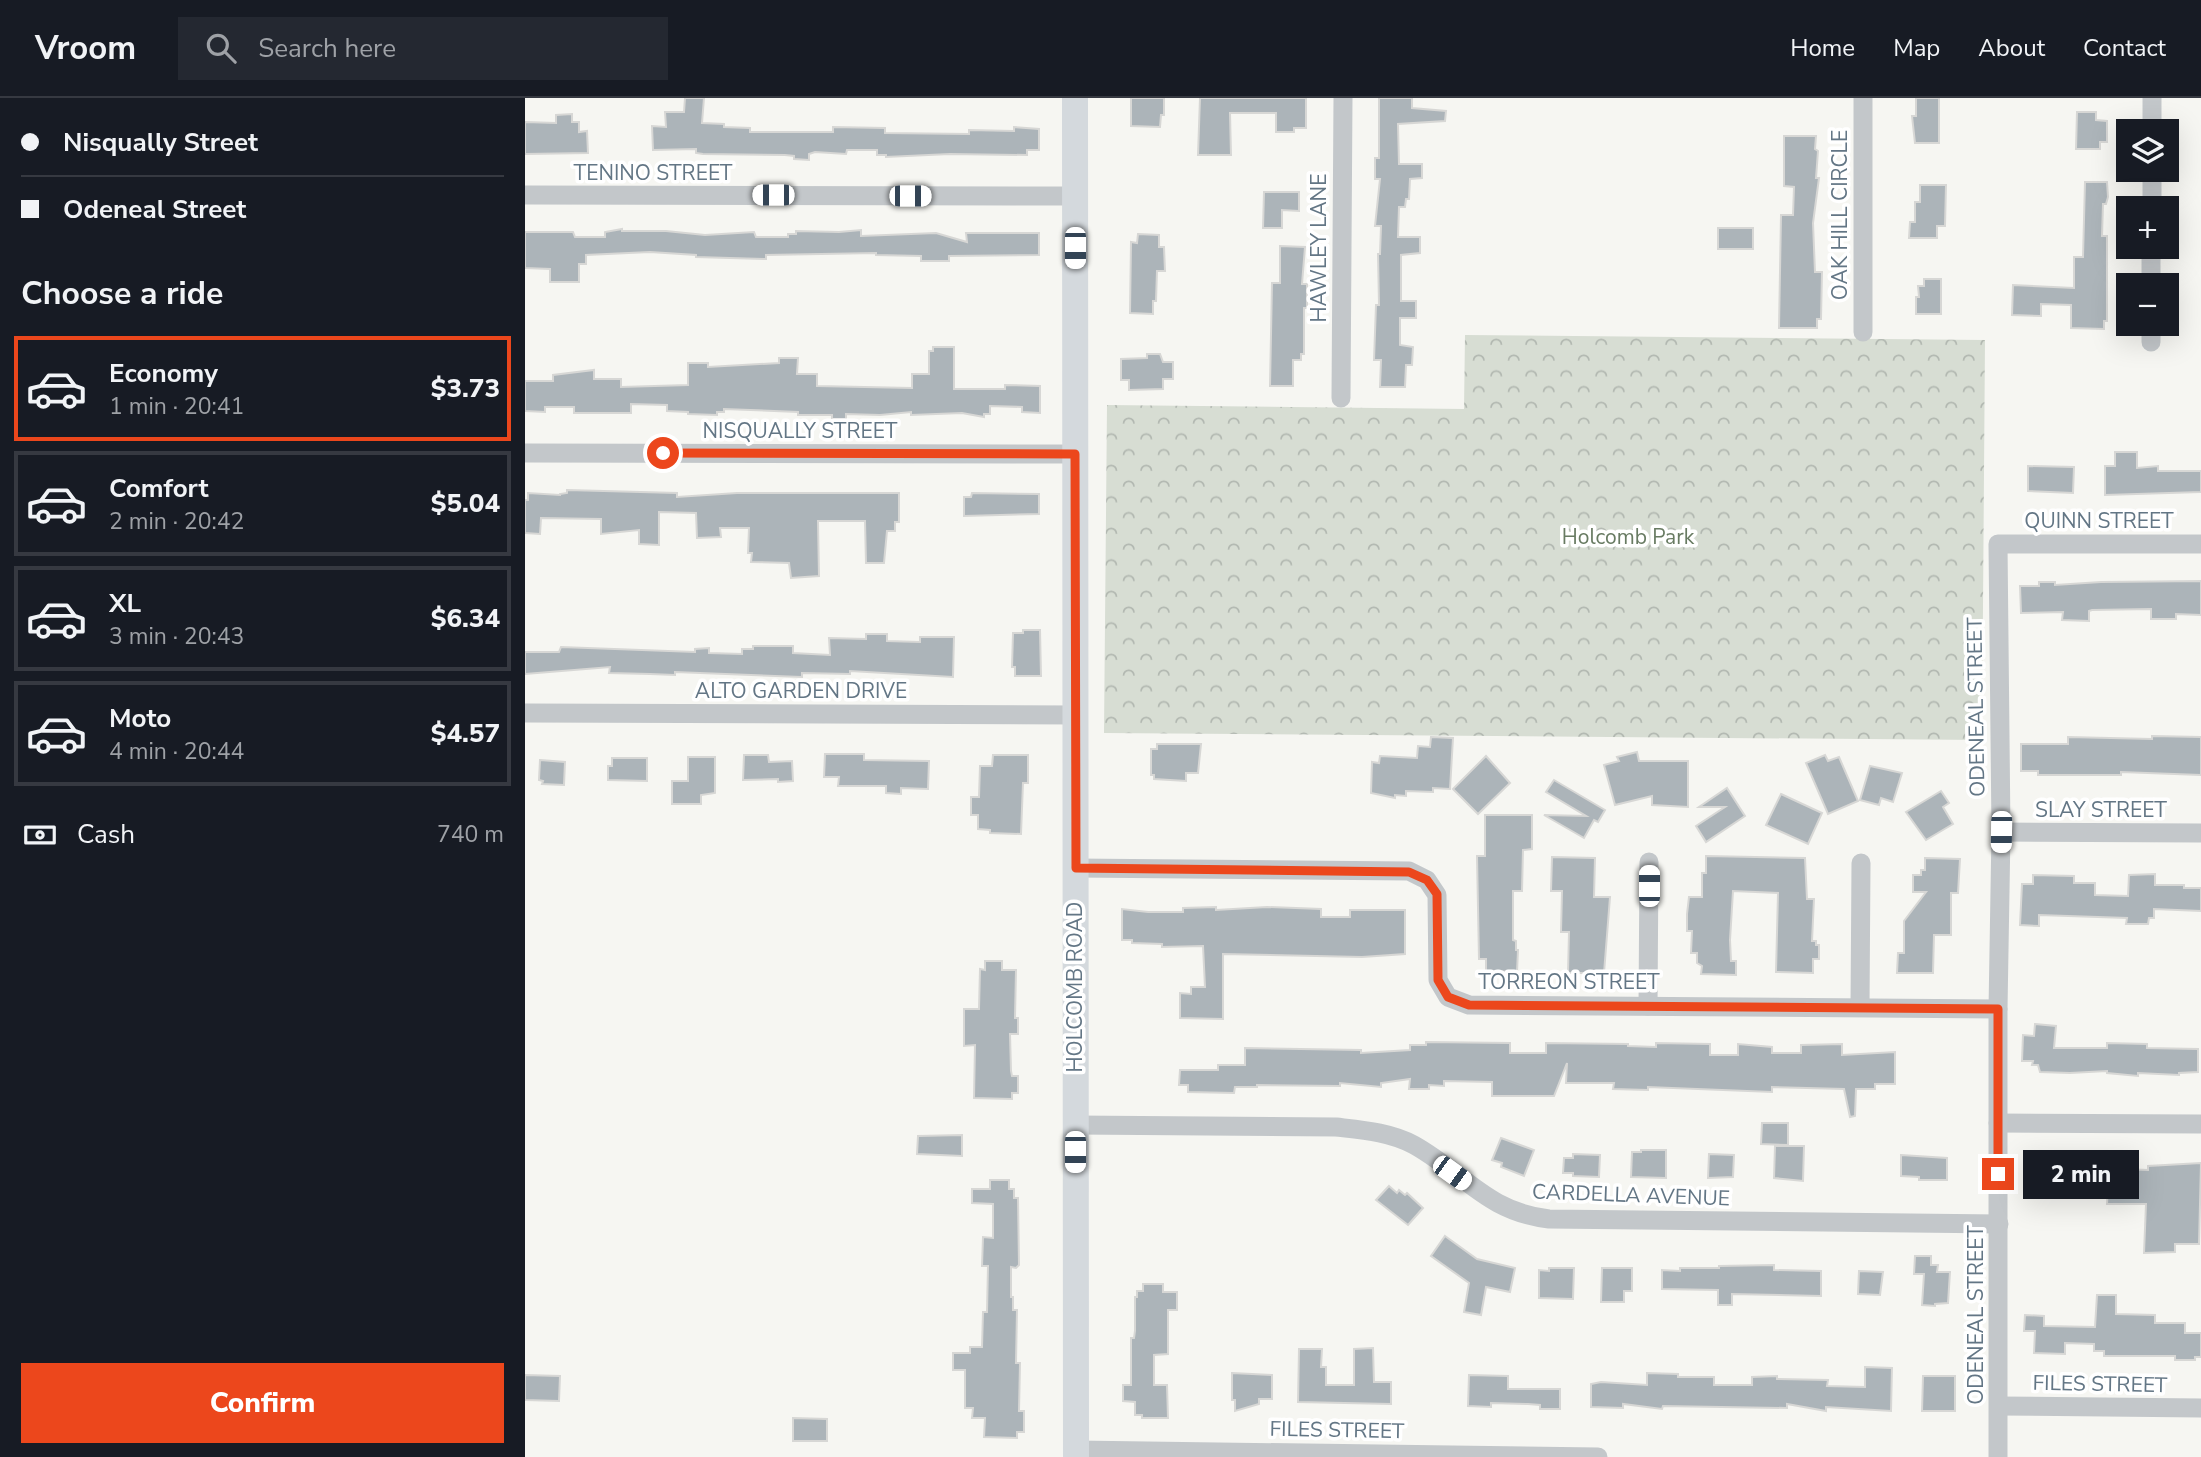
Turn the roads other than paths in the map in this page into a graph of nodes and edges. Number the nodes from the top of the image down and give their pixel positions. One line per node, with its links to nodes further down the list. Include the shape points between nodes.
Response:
1 (1075, 98): 7 (street, HOLCOMB ROAD)
2 (1343, 98): 9 (street, HAWLEY LANE)
3 (1863, 98): 8 (street, OAK HILL CIRCLE)
4 (2152, 98): 5 (street)
5 (2152, 119)
6 (525, 195): 7 (street, TENINO STREET)
7 (1075, 196): 11 (street, HOLCOMB ROAD)
8 (1863, 332)
9 (1341, 398)
10 (525, 453): 11 (street, NISQUALLY STREET)
11 (1075, 454): 15 (street, HOLCOMB ROAD)
12 (1998, 544): 13 (street, QUINN STREET); 16 (street, ODENEAL STREET)
13 (2201, 544)
14 (525, 713): 15 (street, ALTO GARDEN DRIVE)
15 (1076, 715): 20 (street, HOLCOMB ROAD)
16 (2001, 832): 17 (street, SLAY STREET); 23 (street, ODENEAL STREET)
17 (2201, 833)
18 (1649, 862): 21 (street)
19 (1861, 863): 22 (street)
20 (1076, 868): 21 (street, TORREON STREET, via 1409,872 1427,880 1437,894 1438,980 1448,997 1469,1005); 26 (street, HOLCOMB ROAD)
21 (1648, 1006): 22 (street, TORREON STREET)
22 (1860, 1007): 23 (street, TORREON STREET)
23 (1998, 1009): 24 (street, ODENEAL STREET)
24 (1998, 1123): 25 (street); 27 (street, ODENEAL STREET)
25 (2201, 1124)
26 (1075, 1125): 27 (street, CARDELLA AVENUE, via 1336,1127 1379,1132 1413,1145 1491,1201 1526,1217); 30 (street, HOLCOMB ROAD)
27 (1999, 1224): 28 (street, ODENEAL STREET)
28 (1999, 1406): 29 (street, FILES STREET); 32 (street, ODENEAL STREET)
29 (2201, 1408)
30 (1076, 1453): 31 (street, FILES STREET)
31 (1598, 1457)
32 (1998, 1457)

